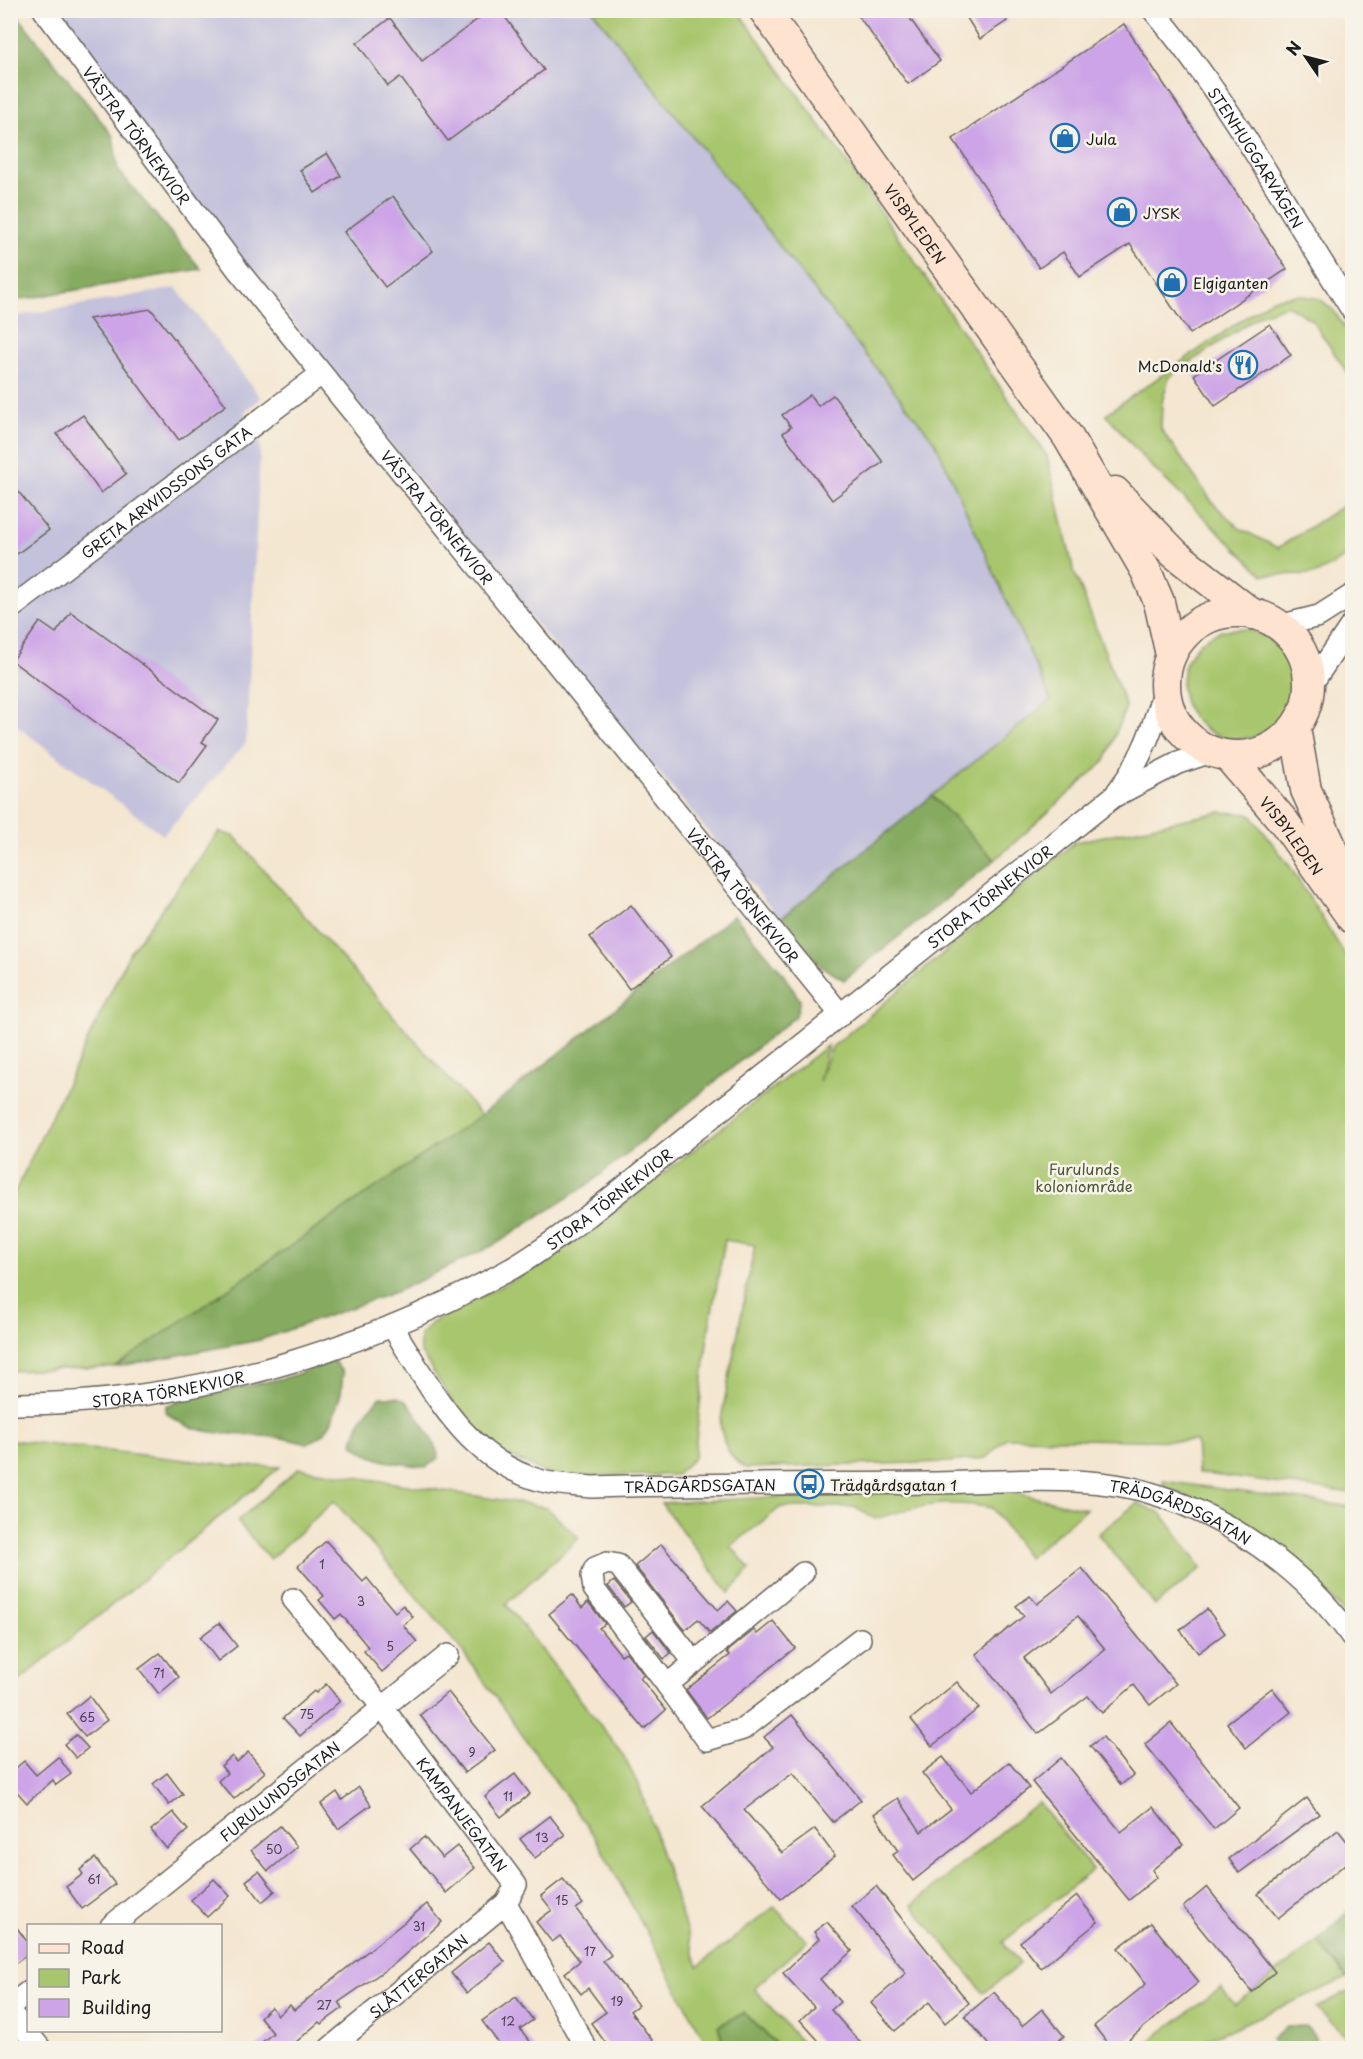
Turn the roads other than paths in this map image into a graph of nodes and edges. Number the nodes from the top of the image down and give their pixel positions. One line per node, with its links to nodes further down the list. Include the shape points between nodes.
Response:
1 (44, 10): 5 (street, VÄSTRA TÖRNEKVIOR, via 238,270)
2 (764, 10): 6 (main road, VISBYLEDEN)
3 (1153, 10): 4 (street, STENHUGGARVÄGEN, via 1197,64 1256,152)
4 (1353, 310)
5 (321, 374): 8 (street, GRETA ARWIDSSONS GATA); 20 (street, VÄSTRA TÖRNEKVIOR)
6 (1068, 437): 9 (main road, VISBYLEDEN, via 1116,494 1175,554); 12 (main road, VISBYLEDEN, via 1146,570 1159,602)
7 (1353, 595): 11 (street, via 1319,616)
8 (10, 609)
9 (1252, 614): 11 (main road); 12 (main road, via 1219,614 1199,623 1182,637)
10 (1353, 624): 14 (street)
11 (1279, 626): 14 (main road, via 1302,653)
12 (1171, 656): 13 (main road)
13 (1165, 687): 16 (main road, via 1167,703 1178,726 1189,739); 17 (street, via 1146,747)
14 (1309, 688): 15 (main road, via 1305,709)
15 (1295, 728): 16 (main road, via 1260,753); 18 (main road, VISBYLEDEN, via 1306,790)
16 (1219, 754): 17 (street, via 1178,763); 19 (main road, VISBYLEDEN, via 1284,822)
17 (1113, 797): 20 (street, STORA TÖRNEKVIOR)
18 (1353, 893)
19 (1353, 918)
20 (841, 1015): 21 (street, STORA TÖRNEKVIOR, via 569,1229 512,1269)
21 (392, 1326): 22 (street, STORA TÖRNEKVIOR, via 278,1367 203,1385 124,1398); 25 (street, TRÄDGÅRDSGATAN, via 441,1405 467,1437 503,1465 542,1481 592,1487 1048,1480 1143,1491 1191,1508 1255,1544 1314,1593)
22 (10, 1404)
23 (803, 1573): 28 (street)
24 (293, 1599): 30 (street, KAMPANJEGATAN)
25 (1353, 1637)
26 (860, 1639): 29 (street, via 743,1730 707,1740)
27 (448, 1655): 30 (street, FURULUNDSGATAN)
28 (694, 1662): 29 (street); 29 (street, via 618,1565 608,1563 595,1568 594,1589)
29 (667, 1684)
30 (383, 1708): 31 (street, KAMPANJEGATAN, via 516,1886); 32 (street, FURULUNDSGATAN)
31 (506, 1903): 37 (street, SLÅTTERGATAN); 38 (street)
32 (113, 1924)
33 (27, 1993): 34 (street)
34 (10, 2006)
35 (10, 2012): 36 (street)
36 (40, 2049)
37 (330, 2049)
38 (586, 2049)

